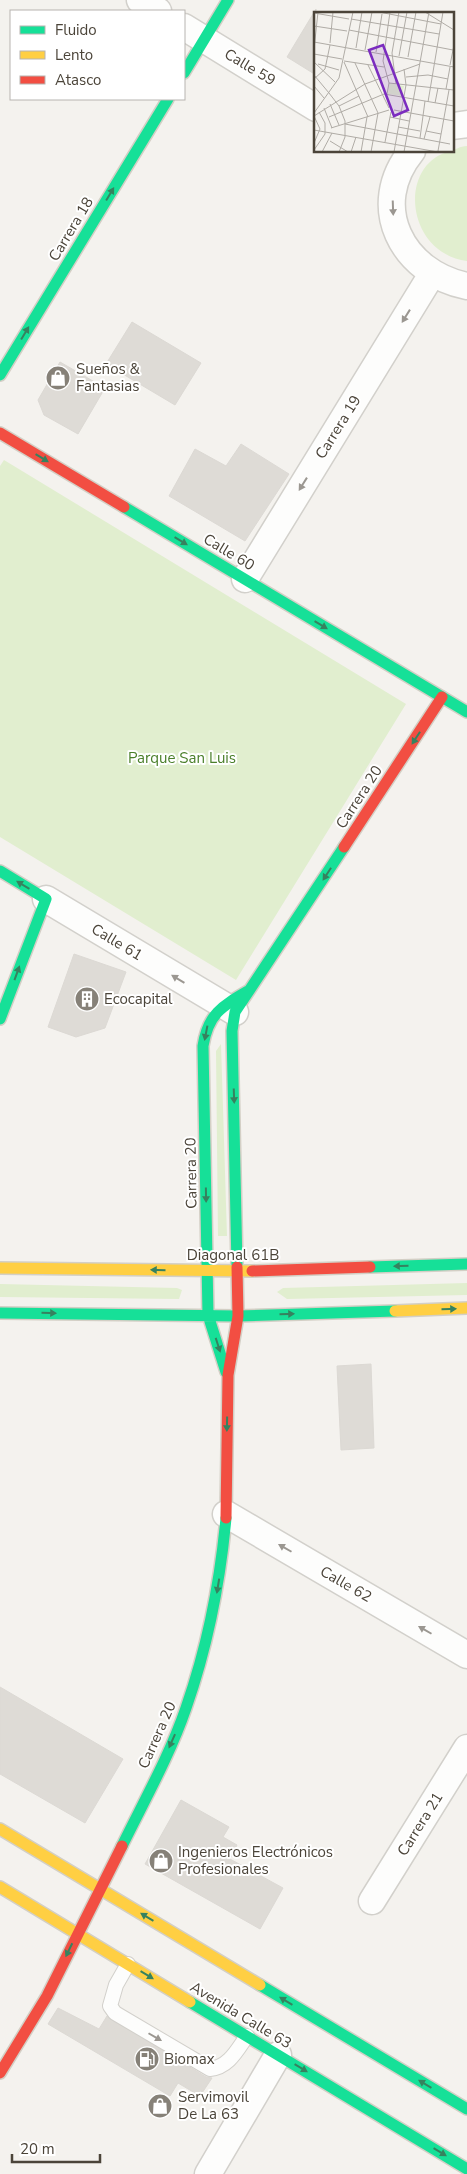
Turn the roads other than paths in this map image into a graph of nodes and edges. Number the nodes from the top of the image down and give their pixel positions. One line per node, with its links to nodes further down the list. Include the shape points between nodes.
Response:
1 (140, 0): 3 (street)
2 (228, 0): 4 (street)
3 (156, 10)
4 (194, 33): 5 (street); 7 (street, Calle 59)
5 (185, 69)
6 (167, 100): 13 (street, Carrera 18, one-way to 6)
7 (314, 107)
8 (467, 124): 9 (street)
9 (454, 126)
10 (401, 155): 11 (street, one-way to 11, via 392,196 392,215 405,249)
11 (432, 274): 12 (street); 15 (street, Carrera 19, one-way to 15)
12 (467, 286)
13 (0, 375)
14 (0, 433): 15 (street, Calle 60, one-way to 15)
15 (245, 579): 16 (street, Calle 60, one-way to 16)
16 (442, 697): 17 (street, Calle 60); 20 (street, Carrera 20, one-way to 20, via 251,990)
17 (467, 712)
18 (0, 871): 19 (street, Calle 61, one-way to 18)
19 (46, 899): 20 (street, Calle 61, one-way to 19); 21 (street, one-way to 19)
20 (229, 1009): 24 (street, Carrera 20, one-way to 24, via 210,1019 205,1029); 25 (street, Carrera 20, one-way to 25)
21 (0, 1019)
22 (467, 1264): 25 (street, Diagonal 61B, one-way to 25)
23 (0, 1268): 24 (street, Diagonal 61B, one-way to 23)
24 (207, 1271): 25 (street, Diagonal 61B); 28 (street, Carrera 20)
25 (238, 1272): 29 (street, Carrera 20)
26 (467, 1308): 29 (street, one-way to 26)
27 (0, 1313): 28 (street, one-way to 28)
28 (208, 1315): 29 (street); 30 (street, Carrera 20, one-way to 30)
29 (238, 1316): 30 (street, Carrera 20)
30 (228, 1375): 31 (street, Carrera 20, one-way to 31)
31 (226, 1514): 32 (street, Calle 62, one-way to 31); 36 (street, Carrera 20, one-way to 36, via 212,1622 189,1701 158,1773)
32 (467, 1655)
33 (467, 1748): 37 (street, Carrera 21)
34 (0, 1829): 36 (street)
35 (0, 1887): 38 (street, Avenida Calle 63)
36 (99, 1889): 38 (street, Carrera 20); 43 (street, one-way to 36)
37 (372, 1901)
38 (78, 1934): 39 (street, Avenida Calle 63); 42 (street, Carrera 20, one-way to 42, via 47,1996)
39 (128, 1964): 40 (street, Avenida Calle 63, one-way to 40); 40 (lane, one-way to 40, via 110,2006 115,2013 210,2069 218,2068 233,2056)
40 (246, 2036): 41 (street, Avenida Calle 63)
41 (278, 2055): 44 (street, Avenida Calle 63, one-way to 44); 45 (street)
42 (0, 2073)
43 (467, 2110)
44 (467, 2169)
45 (208, 2174)

